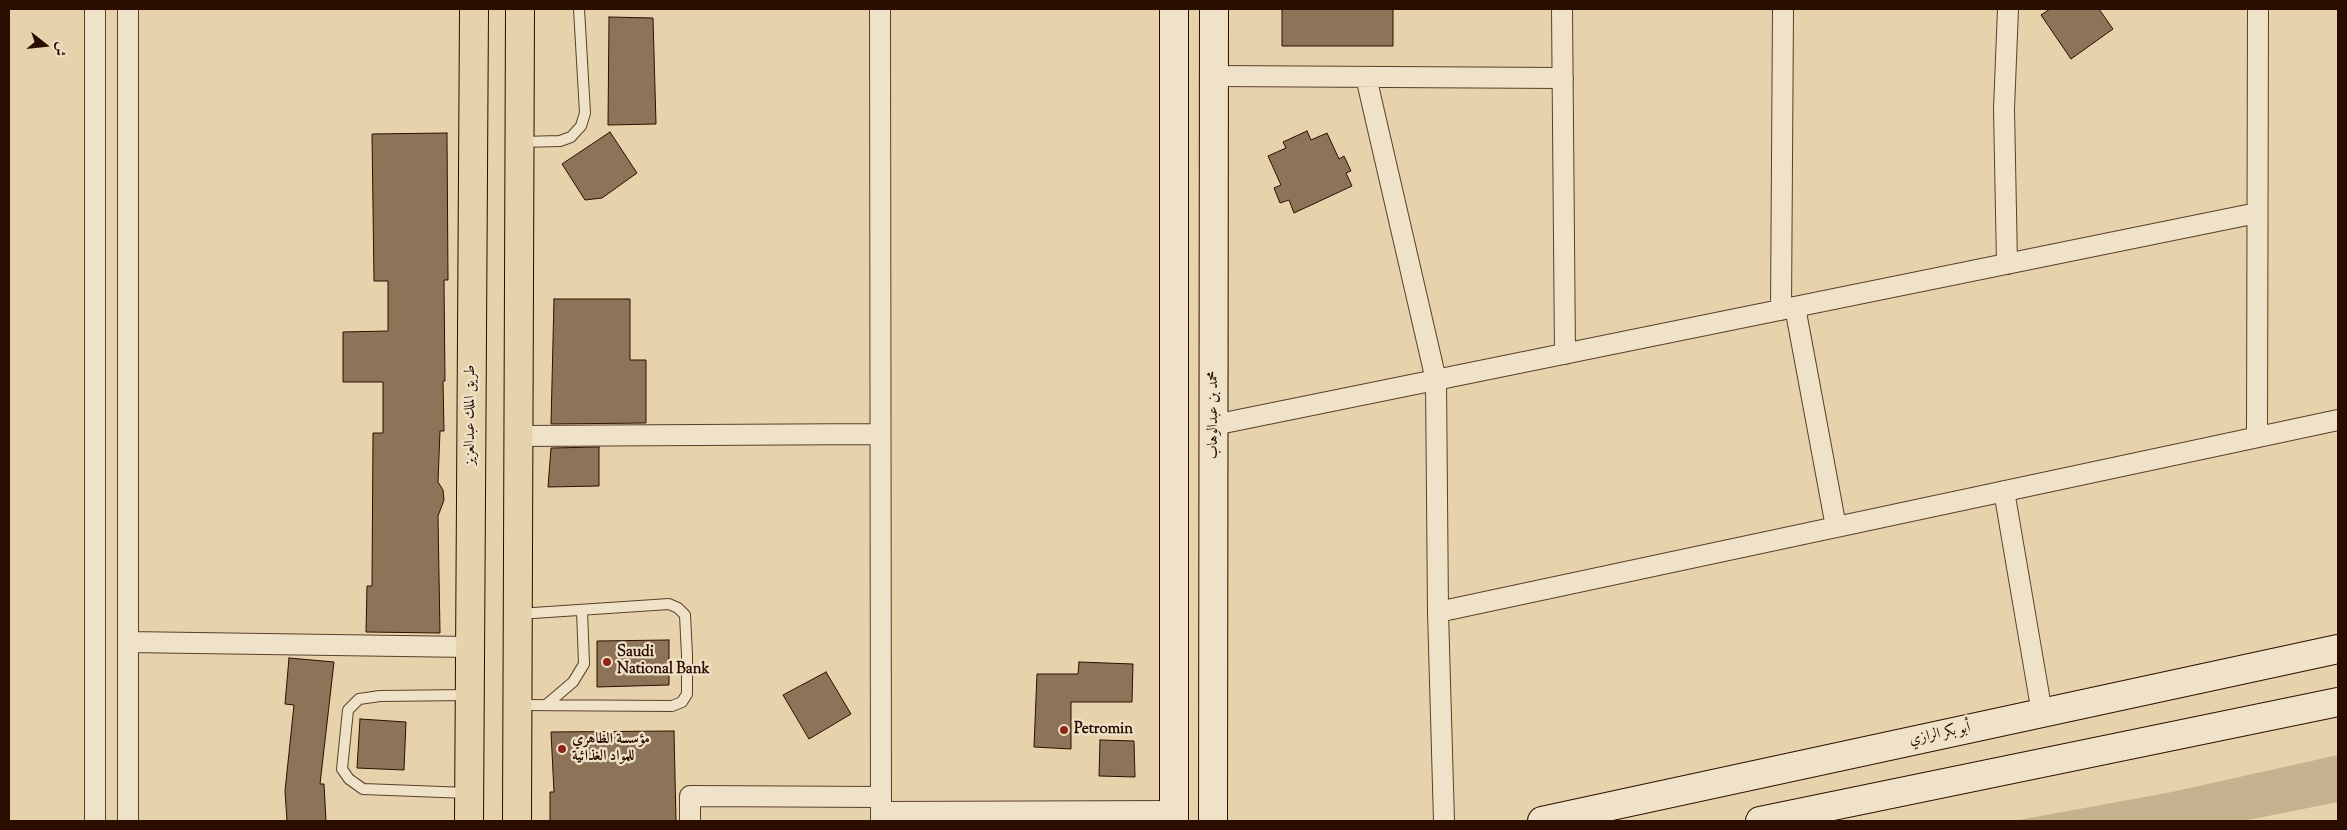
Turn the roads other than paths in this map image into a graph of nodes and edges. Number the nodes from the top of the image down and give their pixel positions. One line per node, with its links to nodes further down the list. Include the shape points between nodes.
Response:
1 (95, 9): 44 (street)
2 (128, 9): 32 (street)
3 (474, 9): 33 (highway, طريق الملك عبدالعزيز)
4 (520, 9): 16 (highway)
5 (579, 9): 16 (lane, via 584,112 581,126 571,137 560,141)
6 (880, 9): 24 (street)
7 (1174, 9): 43 (street)
8 (1214, 9): 13 (street, محمد بن عبدالوهاب)
9 (1562, 9): 15 (street)
10 (1783, 9): 19 (street)
11 (2008, 9): 18 (street, via 2004,109)
12 (2258, 9): 17 (street)
13 (1214, 76): 14 (street); 23 (street, محمد بن عبدالوهاب)
14 (1366, 77): 15 (street); 21 (street)
15 (1563, 78): 20 (street)
16 (520, 142): 25 (highway)
17 (2257, 213): 18 (street); 26 (street)
18 (2007, 264): 19 (street)
19 (1788, 308): 20 (street); 28 (street)
20 (1564, 354): 21 (street)
21 (1436, 380): 23 (street); 30 (street)
22 (2338, 420): 26 (street)
23 (1214, 425): 49 (street, محمد بن عبدالوهاب)
24 (880, 434): 25 (street); 41 (street)
25 (518, 436): 31 (highway)
26 (2257, 437): 27 (street)
27 (2004, 491): 28 (street); 39 (street)
28 (1836, 527): 30 (street)
29 (582, 610): 31 (lane); 38 (lane, via 584,664 574,682); 38 (lane, via 669,604 678,608 686,615 687,694 682,702 672,706)
30 (1438, 612): 50 (street)
31 (517, 614): 37 (highway)
32 (128, 642): 33 (street); 45 (street)
33 (469, 647): 35 (highway, طريق الملك عبدالعزيز)
34 (2338, 649): 39 (street, أبو بكر الرازي)
35 (469, 695): 40 (highway, طريق الملك عبدالعزيز); 40 (lane, via 359,699 348,710 342,769 363,789)
36 (2338, 702): 42 (street)
37 (517, 705): 38 (lane); 47 (highway)
38 (546, 705)
39 (2042, 713): 51 (street, أبو بكر الرازي)
40 (469, 793): 46 (highway, طريق الملك عبدالعزيز)
41 (881, 810): 43 (street); 48 (street, via 690,796)
42 (1840, 813): 52 (street)
43 (1174, 816)
44 (95, 821)
45 (128, 821)
46 (469, 821)
47 (517, 821)
48 (690, 821)
49 (1213, 821)
50 (1444, 821)
51 (1542, 821)
52 (1760, 821)

